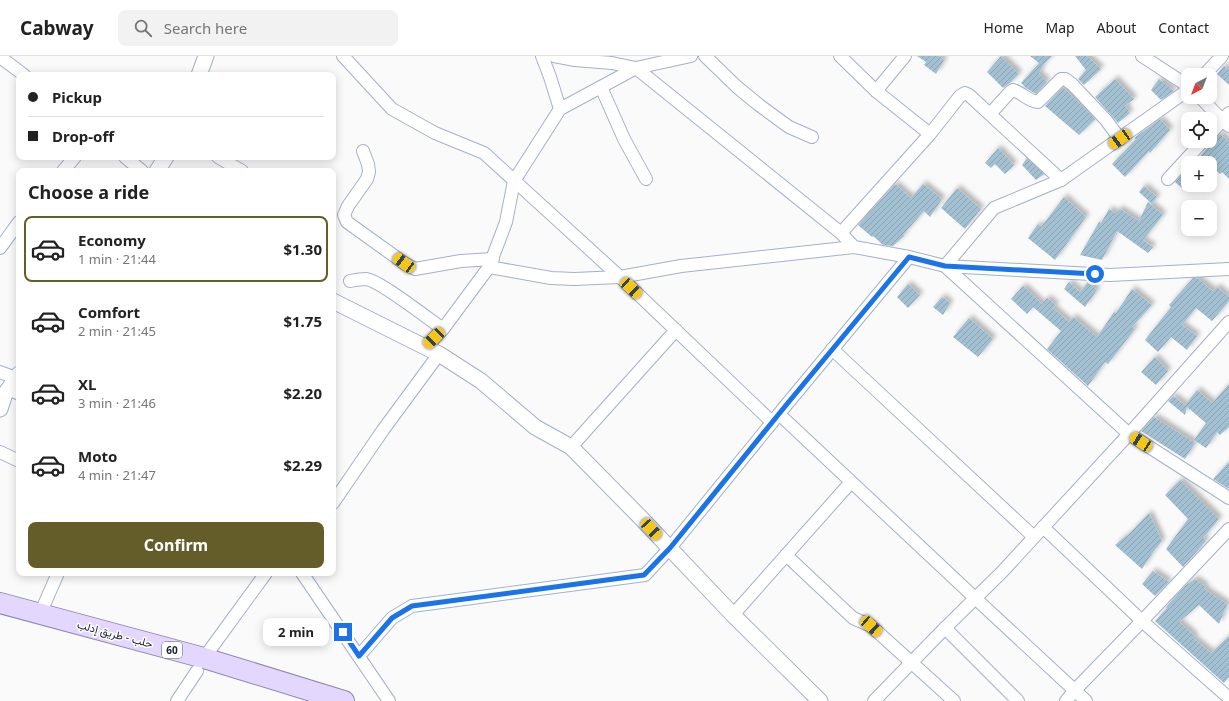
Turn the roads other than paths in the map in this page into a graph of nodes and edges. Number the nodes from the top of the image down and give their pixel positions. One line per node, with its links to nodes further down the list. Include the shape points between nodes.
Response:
1 (206, 56): 16 (street)
2 (343, 56): 40 (street, via 392,109 435,133 484,153)
3 (542, 56): 22 (street)
4 (554, 56): 13 (street)
5 (657, 56): 13 (street)
6 (691, 56): 13 (street)
7 (705, 56): 27 (street, via 759,105)
8 (840, 56): 19 (street)
9 (905, 56): 19 (street)
10 (1142, 56): 17 (street)
11 (1222, 56): 14 (street)
12 (0, 57): 15 (street)
13 (636, 68): 18 (street); 42 (street)
14 (1211, 68)
15 (20, 72)
16 (200, 72)
17 (1181, 81)
18 (601, 87): 22 (street); 37 (street, via 624,139)
19 (876, 91): 26 (street)
20 (1181, 95): 28 (street)
21 (1208, 104): 24 (street)
22 (560, 109): 40 (street)
23 (990, 114): 26 (street, via 965,93); 28 (street, via 1013,90 1032,102 1038,102 1061,79 1065,79 1106,120); 39 (street)
24 (1227, 120): 25 (street)
25 (1217, 128)
26 (930, 134): 42 (street)
27 (812, 137)
28 (1120, 139): 39 (street)
29 (1197, 148): 38 (street)
30 (363, 151): 46 (street, via 369,172 344,215 347,222 415,269 461,261)
31 (72, 160): 34 (street)
32 (129, 160): 35 (street)
33 (223, 160): 36 (street)
34 (66, 168)
35 (138, 168)
36 (237, 168)
37 (646, 179)
38 (1168, 179)
39 (1061, 180): 47 (street, via 994,208)
40 (514, 181): 46 (street, via 506,222); 49 (street)
41 (16, 226): 44 (street)
42 (840, 233): 43 (street)
43 (854, 247): 45 (street); 49 (street, via 681,266)
44 (0, 248)
45 (909, 257): 47 (street); 56 (street)
46 (491, 263): 49 (street, via 551,278); 53 (street)
47 (945, 266): 48 (street, via 1110,275); 62 (street)
48 (1229, 269)
49 (620, 277): 54 (street)
50 (350, 281): 53 (street, via 367,279 378,284)
51 (336, 302): 55 (street)
52 (1229, 322): 62 (street)
53 (443, 330): 55 (street)
54 (676, 330): 61 (street); 63 (street)
55 (426, 347): 57 (street)
56 (832, 350): 61 (street); 71 (street)
57 (439, 354): 63 (street, via 481,381 535,427); 68 (street)
58 (0, 372): 59 (street)
59 (16, 384): 60 (street, via 5,394)
60 (0, 409)
61 (775, 418): 66 (street); 72 (street)
62 (1129, 434): 67 (street); 69 (street)
63 (570, 447): 72 (street)
64 (0, 452): 65 (street)
65 (16, 460)
66 (851, 482): 73 (street); 77 (street)
67 (1229, 498)
68 (336, 499)
69 (1043, 528): 71 (street); 82 (street)
70 (1229, 529): 82 (street)
71 (1034, 537): 77 (street)
72 (670, 548): 80 (street); 84 (street, via 644,575 412,606 392,618)
73 (786, 555): 80 (street); 85 (street, via 853,618 871,626)
74 (57, 576): 79 (street)
75 (264, 576): 86 (street)
76 (304, 576): 84 (street)
77 (975, 598): 83 (street); 87 (street)
78 (0, 602): 79 (main road, حلب - طريق إدلب / 60)
79 (40, 614): 86 (main road, حلب - طريق إدلب / 60)
80 (733, 615): 93 (street)
81 (0, 617): 86 (main road, حلب - طريق إدلب / 60)
82 (1142, 621): 87 (street); 88 (street)
83 (945, 628): 85 (street); 96 (street)
84 (359, 656): 92 (street)
85 (911, 663): 94 (street); 95 (street)
86 (200, 664): 89 (street); 90 (main road, حلب - طريق إدلب / 60); 91 (main road, حلب - طريق إدلب / 60)
87 (1074, 690): 97 (street); 98 (street)
88 (1229, 698)
89 (177, 701)
90 (303, 701)
91 (344, 701)
92 (389, 701)
93 (820, 701)
94 (874, 701)
95 (954, 701)
96 (1018, 701)
97 (1066, 701)
98 (1086, 701)

